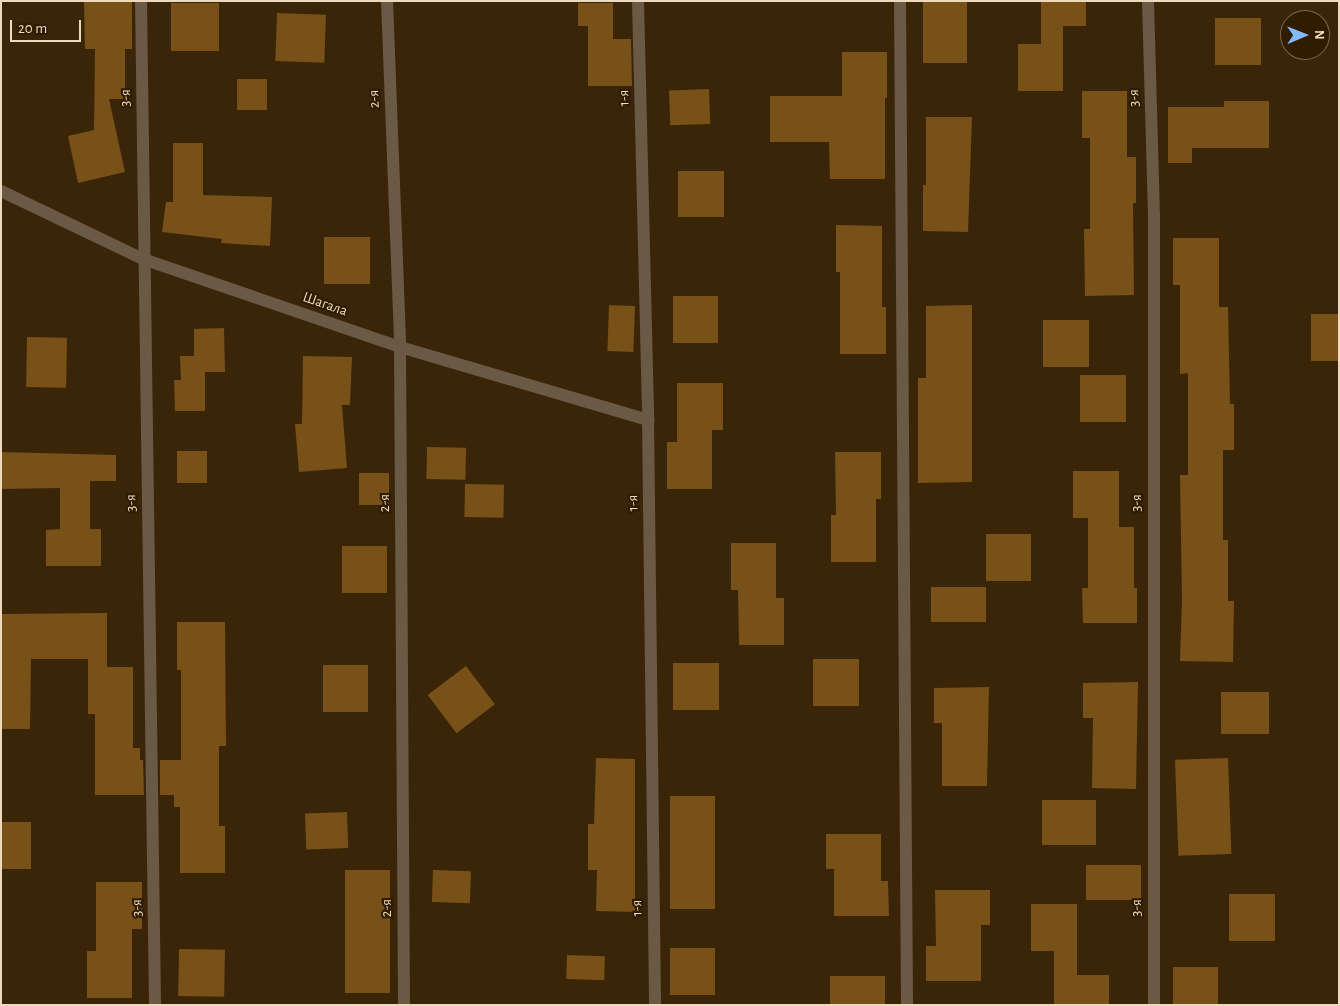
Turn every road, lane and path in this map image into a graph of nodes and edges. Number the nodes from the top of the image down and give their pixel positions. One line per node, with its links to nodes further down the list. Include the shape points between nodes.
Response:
1 (141, 1): 7 (street, 3-я)
2 (387, 1): 8 (street, 2-я)
3 (638, 1): 9 (street, 1-я)
4 (900, 1): 13 (street)
5 (1148, 1): 14 (street, 3-я, via 1154,215)
6 (1, 191): 7 (street, Шагала)
7 (143, 259): 8 (street, Шагала); 10 (street, 3-я)
8 (400, 347): 9 (street, Шагала); 11 (street, 2-я)
9 (648, 420): 12 (street, 1-я)
10 (155, 1005)
11 (404, 1005)
12 (655, 1005)
13 (907, 1005)
14 (1154, 1005)

